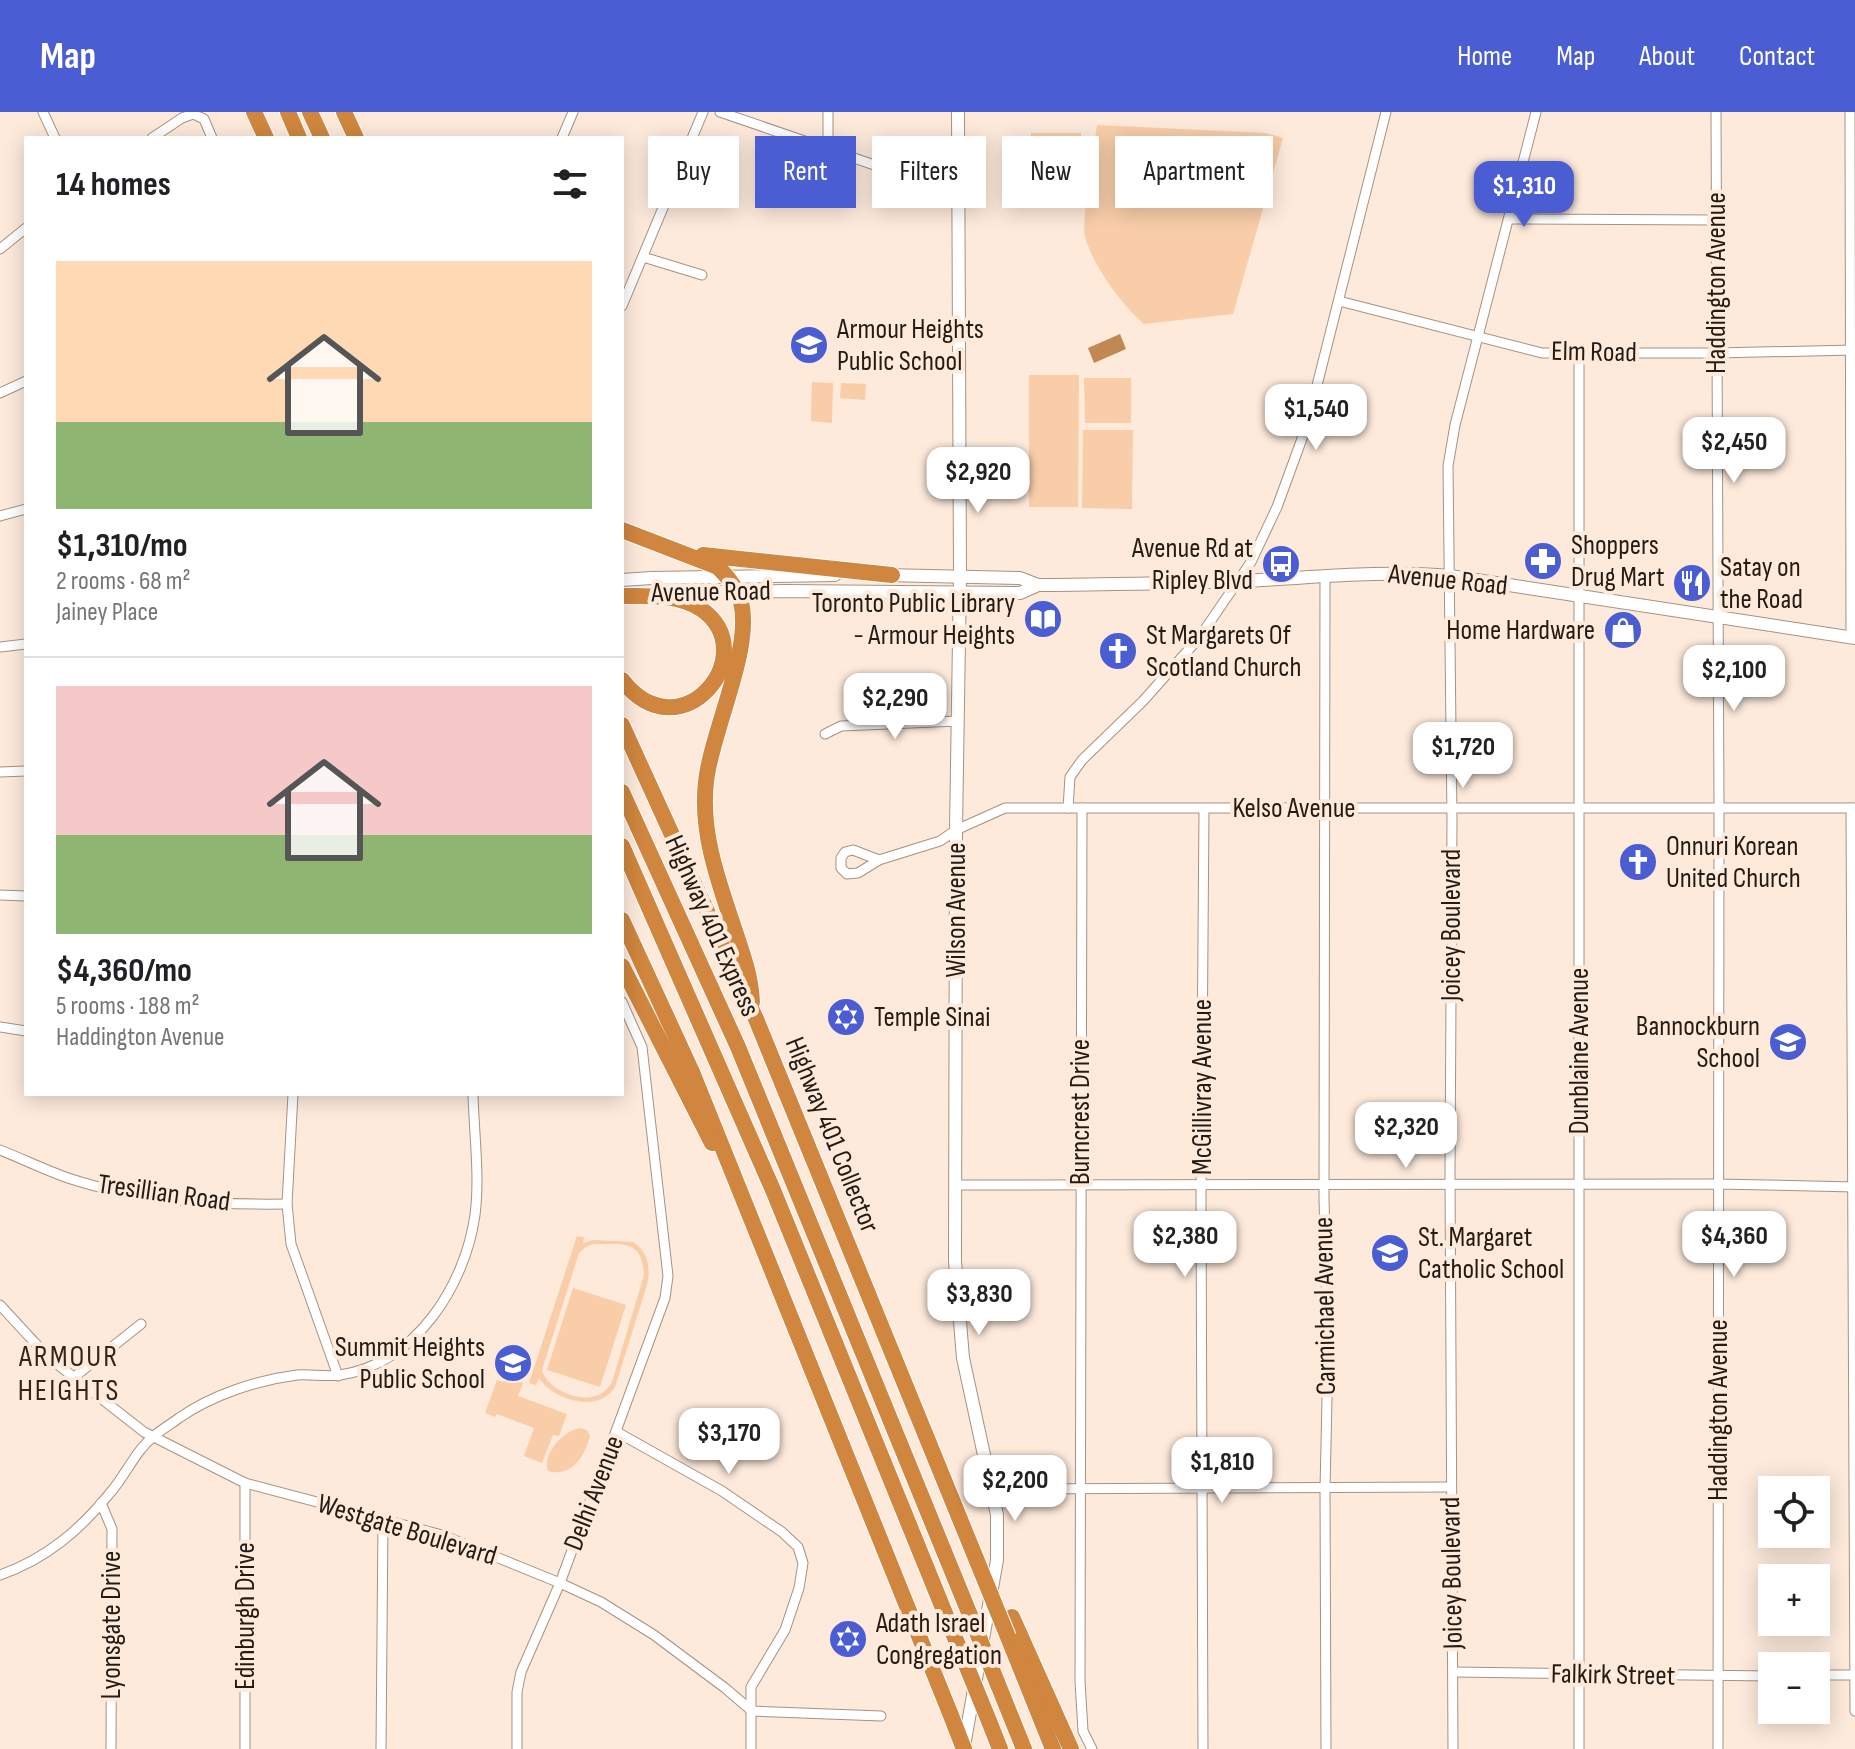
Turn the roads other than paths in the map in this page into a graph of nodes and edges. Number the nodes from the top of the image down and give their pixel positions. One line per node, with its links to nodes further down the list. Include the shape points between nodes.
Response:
1 (43, 112): 15 (street)
2 (254, 112): 18 (highway)
3 (288, 112): 19 (highway)
4 (310, 112): 20 (highway)
5 (344, 112): 21 (highway)
6 (573, 112): 22 (street)
7 (703, 112): 31 (street)
8 (720, 112): 23 (street)
9 (828, 112): 24 (street)
10 (958, 112): 25 (main road, Wilson Avenue)
11 (1386, 112): 34 (street)
12 (1536, 112): 27 (street, Joicey Boulevard)
13 (1716, 112): 28 (street, Haddington Avenue)
14 (1850, 112): 36 (street)
15 (54, 136)
16 (155, 136): 17 (street, via 193,114 204,119)
17 (211, 136)
18 (265, 136)
19 (298, 136)
20 (321, 136)
21 (355, 136)
22 (563, 136)
23 (790, 136)
24 (828, 136)
25 (958, 136)
26 (959, 208): 48 (main road, Wilson Avenue)
27 (1509, 219): 28 (street); 35 (street, Joicey Boulevard)
28 (1715, 220): 37 (street, Haddington Avenue)
29 (24, 230): 30 (street)
30 (0, 249)
31 (643, 257): 32 (street); 33 (street)
32 (702, 275)
33 (624, 301)
34 (1339, 301): 35 (street, Elm Road); 51 (street, via 1297,456)
35 (1478, 337): 38 (street, Elm Road, via 1542,353); 49 (street, Joicey Boulevard, via 1449,459)
36 (1853, 350): 37 (street, Elm Road); 59 (street)
37 (1716, 353): 38 (street, Elm Road); 58 (street, Haddington Avenue)
38 (1579, 354): 57 (street, Dunblaine Avenue)
39 (24, 382): 40 (street)
40 (0, 393)
41 (24, 510): 42 (street)
42 (0, 516)
43 (624, 531): 44 (highway)
44 (680, 552): 45 (highway); 47 (highway, via 709,562)
45 (892, 575): 47 (main road, Avenue Road); 48 (main road, Avenue Road)
46 (1325, 575): 49 (main road, Avenue Road); 51 (main road, Avenue Road); 72 (street, Carmichael Avenue)
47 (728, 576): 50 (main road, Avenue Road); 53 (highway)
48 (960, 576): 52 (main road, Avenue Road, via 1020,578); 54 (main road, Wilson Avenue)
49 (1450, 576): 57 (main road, Avenue Road); 69 (street, Joicey Boulevard)
50 (624, 580)
51 (1239, 581): 52 (main road, Avenue Road); 70 (street, via 1183,658 1082,760 1070,777)
52 (1038, 585): 54 (main road, Avenue Road, via 1020,593)
53 (737, 592): 54 (main road, Avenue Road); 55 (main road, Avenue Road); 85 (highway, via 742,604 741,647 707,769 703,809 715,871 751,980)
54 (960, 593): 63 (main road, Wilson Avenue)
55 (624, 596)
56 (624, 596): 62 (highway, via 675,598 699,608 712,620 724,653 711,688 692,703 641,701)
57 (1581, 597): 58 (main road, Avenue Road); 73 (street, Dunblaine Avenue)
58 (1717, 617): 59 (main road, Avenue Road); 76 (street, Haddington Avenue)
59 (1853, 638)
60 (24, 644): 61 (street)
61 (0, 647)
62 (624, 682)
63 (958, 721): 65 (street, via 841,726); 77 (main road, Wilson Avenue)
64 (624, 729): 85 (highway, Highway 401 Collector)
65 (825, 734)
66 (24, 771): 67 (street)
67 (0, 772)
68 (624, 796): 134 (highway, Highway 401 Express, bridge, via 738,1047)
69 (1452, 806): 72 (street, Kelso Avenue); 73 (street, Kelso Avenue); 98 (street, Joicey Boulevard)
70 (1068, 808): 71 (street, Kelso Avenue); 77 (street, Kelso Avenue, via 1005,808)
71 (1082, 808): 75 (street, Kelso Avenue); 95 (street, Burncrest Drive)
72 (1326, 808): 75 (street, Kelso Avenue); 97 (street, Carmichael Avenue)
73 (1580, 808): 76 (street, Kelso Avenue); 94 (street, Dunblaine Avenue)
74 (1853, 808): 76 (street, Kelso Avenue); 99 (street)
75 (1204, 809): 96 (street, McGillivray Avenue)
76 (1719, 809): 92 (street, Haddington Avenue)
77 (956, 830): 79 (street, Kelso Avenue, via 940,841); 93 (main road, Wilson Avenue)
78 (624, 851): 133 (highway, Highway 401 Express, bridge, via 773,1190)
79 (879, 860)
80 (0, 895): 81 (street)
81 (24, 896)
82 (624, 924): 91 (highway)
83 (624, 970): 91 (highway, via 702,1128)
84 (624, 1006): 105 (street, Delhi Avenue, via 642,1047 668,1276)
85 (753, 1012): 115 (highway, Highway 401 Collector)
86 (0, 1027): 87 (street)
87 (24, 1031)
88 (293, 1096): 100 (street)
89 (473, 1096): 103 (street, via 475,1216 454,1281 437,1311 405,1345 365,1369)
90 (0, 1150): 100 (street, Tresillian Road, via 69,1178 129,1193)
91 (735, 1178): 132 (highway, bridge)
92 (1717, 1184): 94 (street); 99 (street); 122 (street, Haddington Avenue)
93 (956, 1185): 95 (street); 110 (main road, Wilson Avenue, via 963,1358)
94 (1579, 1185): 98 (street); 119 (street, Dunblaine Avenue)
95 (1080, 1186): 96 (street); 109 (street, Burncrest Drive)
96 (1202, 1186): 97 (street); 111 (street, McGillivray Avenue)
97 (1324, 1186): 98 (street); 112 (street, Carmichael Avenue)
98 (1450, 1186): 108 (street, Joicey Boulevard)
99 (1854, 1187): 121 (street)
100 (287, 1204): 103 (street, via 291,1244)
101 (0, 1305): 104 (street, Westgate Boulevard)
102 (141, 1324): 104 (street)
103 (338, 1376): 106 (street, via 298,1375 251,1386 196,1406)
104 (73, 1378): 106 (street, Westgate Boulevard)
105 (617, 1432): 117 (street, Delhi Avenue); 124 (street, via 722,1491 798,1547 803,1563 799,1588 785,1630 751,1687)
106 (153, 1437): 107 (street, Westgate Boulevard); 113 (street)
107 (245, 1483): 114 (street, Westgate Boulevard); 128 (street, Edinburgh Drive)
108 (1451, 1487): 112 (street); 118 (street, Joicey Boulevard)
109 (1079, 1488): 110 (street); 111 (street); 137 (street, Burncrest Drive, via 1080,1681 1083,1731)
110 (992, 1489): 132 (main road, Wilson Avenue, via 997,1560)
111 (1202, 1489): 112 (street); 138 (street, McGillivray Avenue)
112 (1325, 1489): 139 (street, Carmichael Avenue)
113 (101, 1503): 116 (street, via 55,1547); 127 (street, Lyonsgate Drive, via 112,1529)
114 (383, 1520): 117 (street, Westgate Boulevard, via 469,1545); 129 (street)
115 (978, 1556): 135 (highway, Highway 401 Collector, bridge); 136 (highway, via 1012,1617)
116 (0, 1575)
117 (560, 1583): 124 (street, Westgate Boulevard, via 654,1635); 130 (street, Delhi Avenue, via 521,1672)
118 (1453, 1672): 119 (street, Falkirk Street); 140 (street, Joicey Boulevard)
119 (1579, 1675): 122 (street, Falkirk Street); 141 (street, Dunblaine Avenue)
120 (1830, 1675): 121 (street)
121 (1855, 1675): 125 (street)
122 (1719, 1676): 123 (street, Falkirk Street); 142 (street, Haddington Avenue)
123 (1758, 1676)
124 (752, 1711): 126 (street); 131 (street)
125 (1855, 1711)
126 (881, 1716)
127 (111, 1749)
128 (245, 1749)
129 (381, 1749)
130 (517, 1749)
131 (751, 1749)
132 (964, 1749)
133 (1000, 1749)
134 (1024, 1749)
135 (1053, 1749)
136 (1071, 1749)
137 (1092, 1749)
138 (1203, 1749)
139 (1326, 1749)
140 (1453, 1749)
141 (1579, 1749)
142 (1718, 1749)

